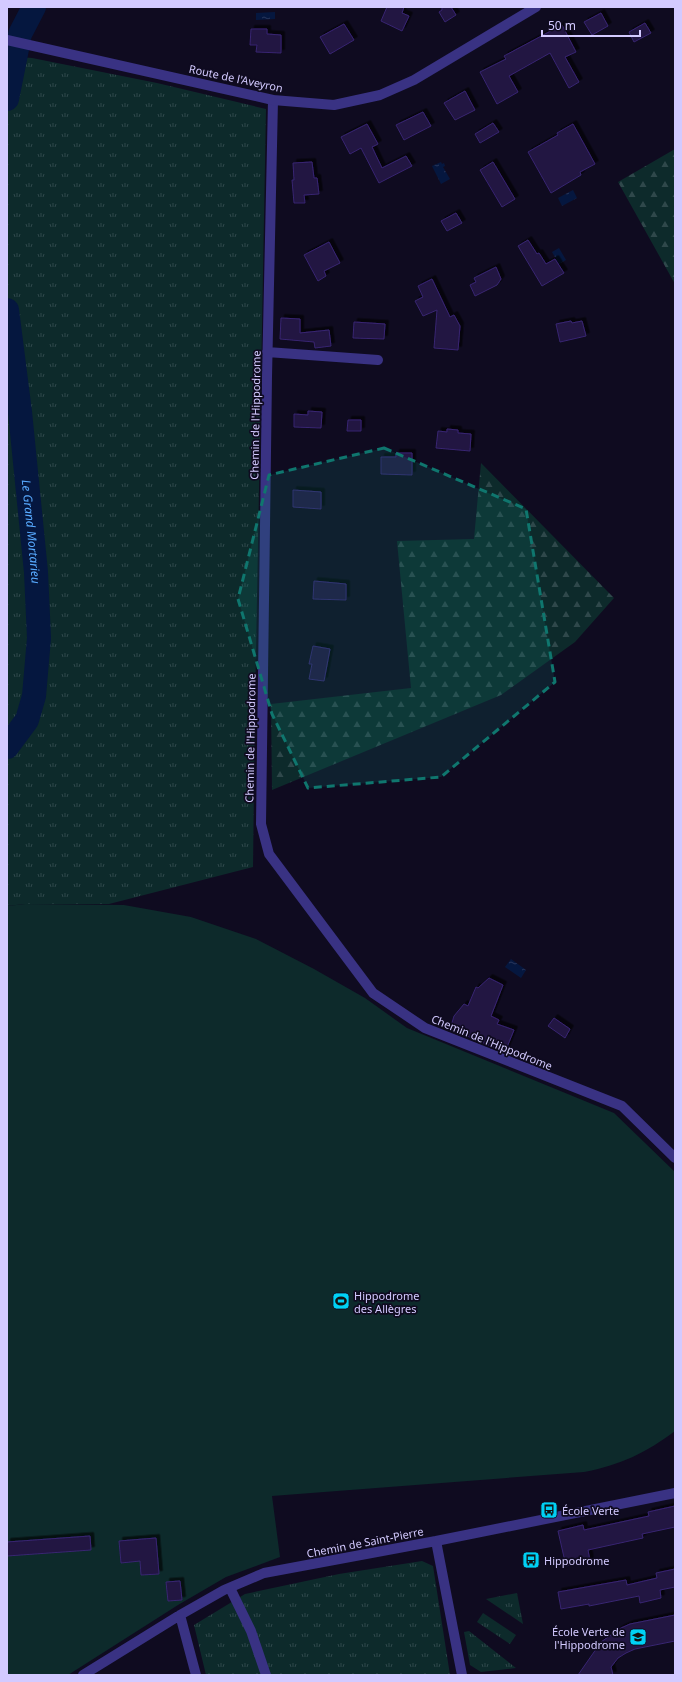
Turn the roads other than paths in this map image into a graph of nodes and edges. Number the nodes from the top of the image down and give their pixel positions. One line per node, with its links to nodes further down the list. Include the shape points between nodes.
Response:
1 (536, 7): 3 (street, Route de l'Aveyron, via 414,80 380,95 334,106)
2 (7, 40): 3 (street, Route de l'Aveyron)
3 (273, 100): 4 (street, Chemin de l'Hippodrome)
4 (267, 352): 5 (street); 6 (street, Chemin de l'Hippodrome, via 261,824 270,854 373,993 424,1028 622,1106)
5 (378, 360)
6 (675, 1158)
7 (675, 1493): 8 (street, Chemin de Saint-Pierre)
8 (436, 1541): 9 (street, Chemin de Saint-Pierre, via 264,1573); 14 (street)
9 (230, 1588): 10 (street, Chemin de Saint-Pierre); 13 (street, via 251,1631)
10 (180, 1615): 11 (street, Chemin de Saint-Pierre); 12 (street)
11 (82, 1675)
12 (196, 1675)
13 (266, 1675)
14 (462, 1675)

